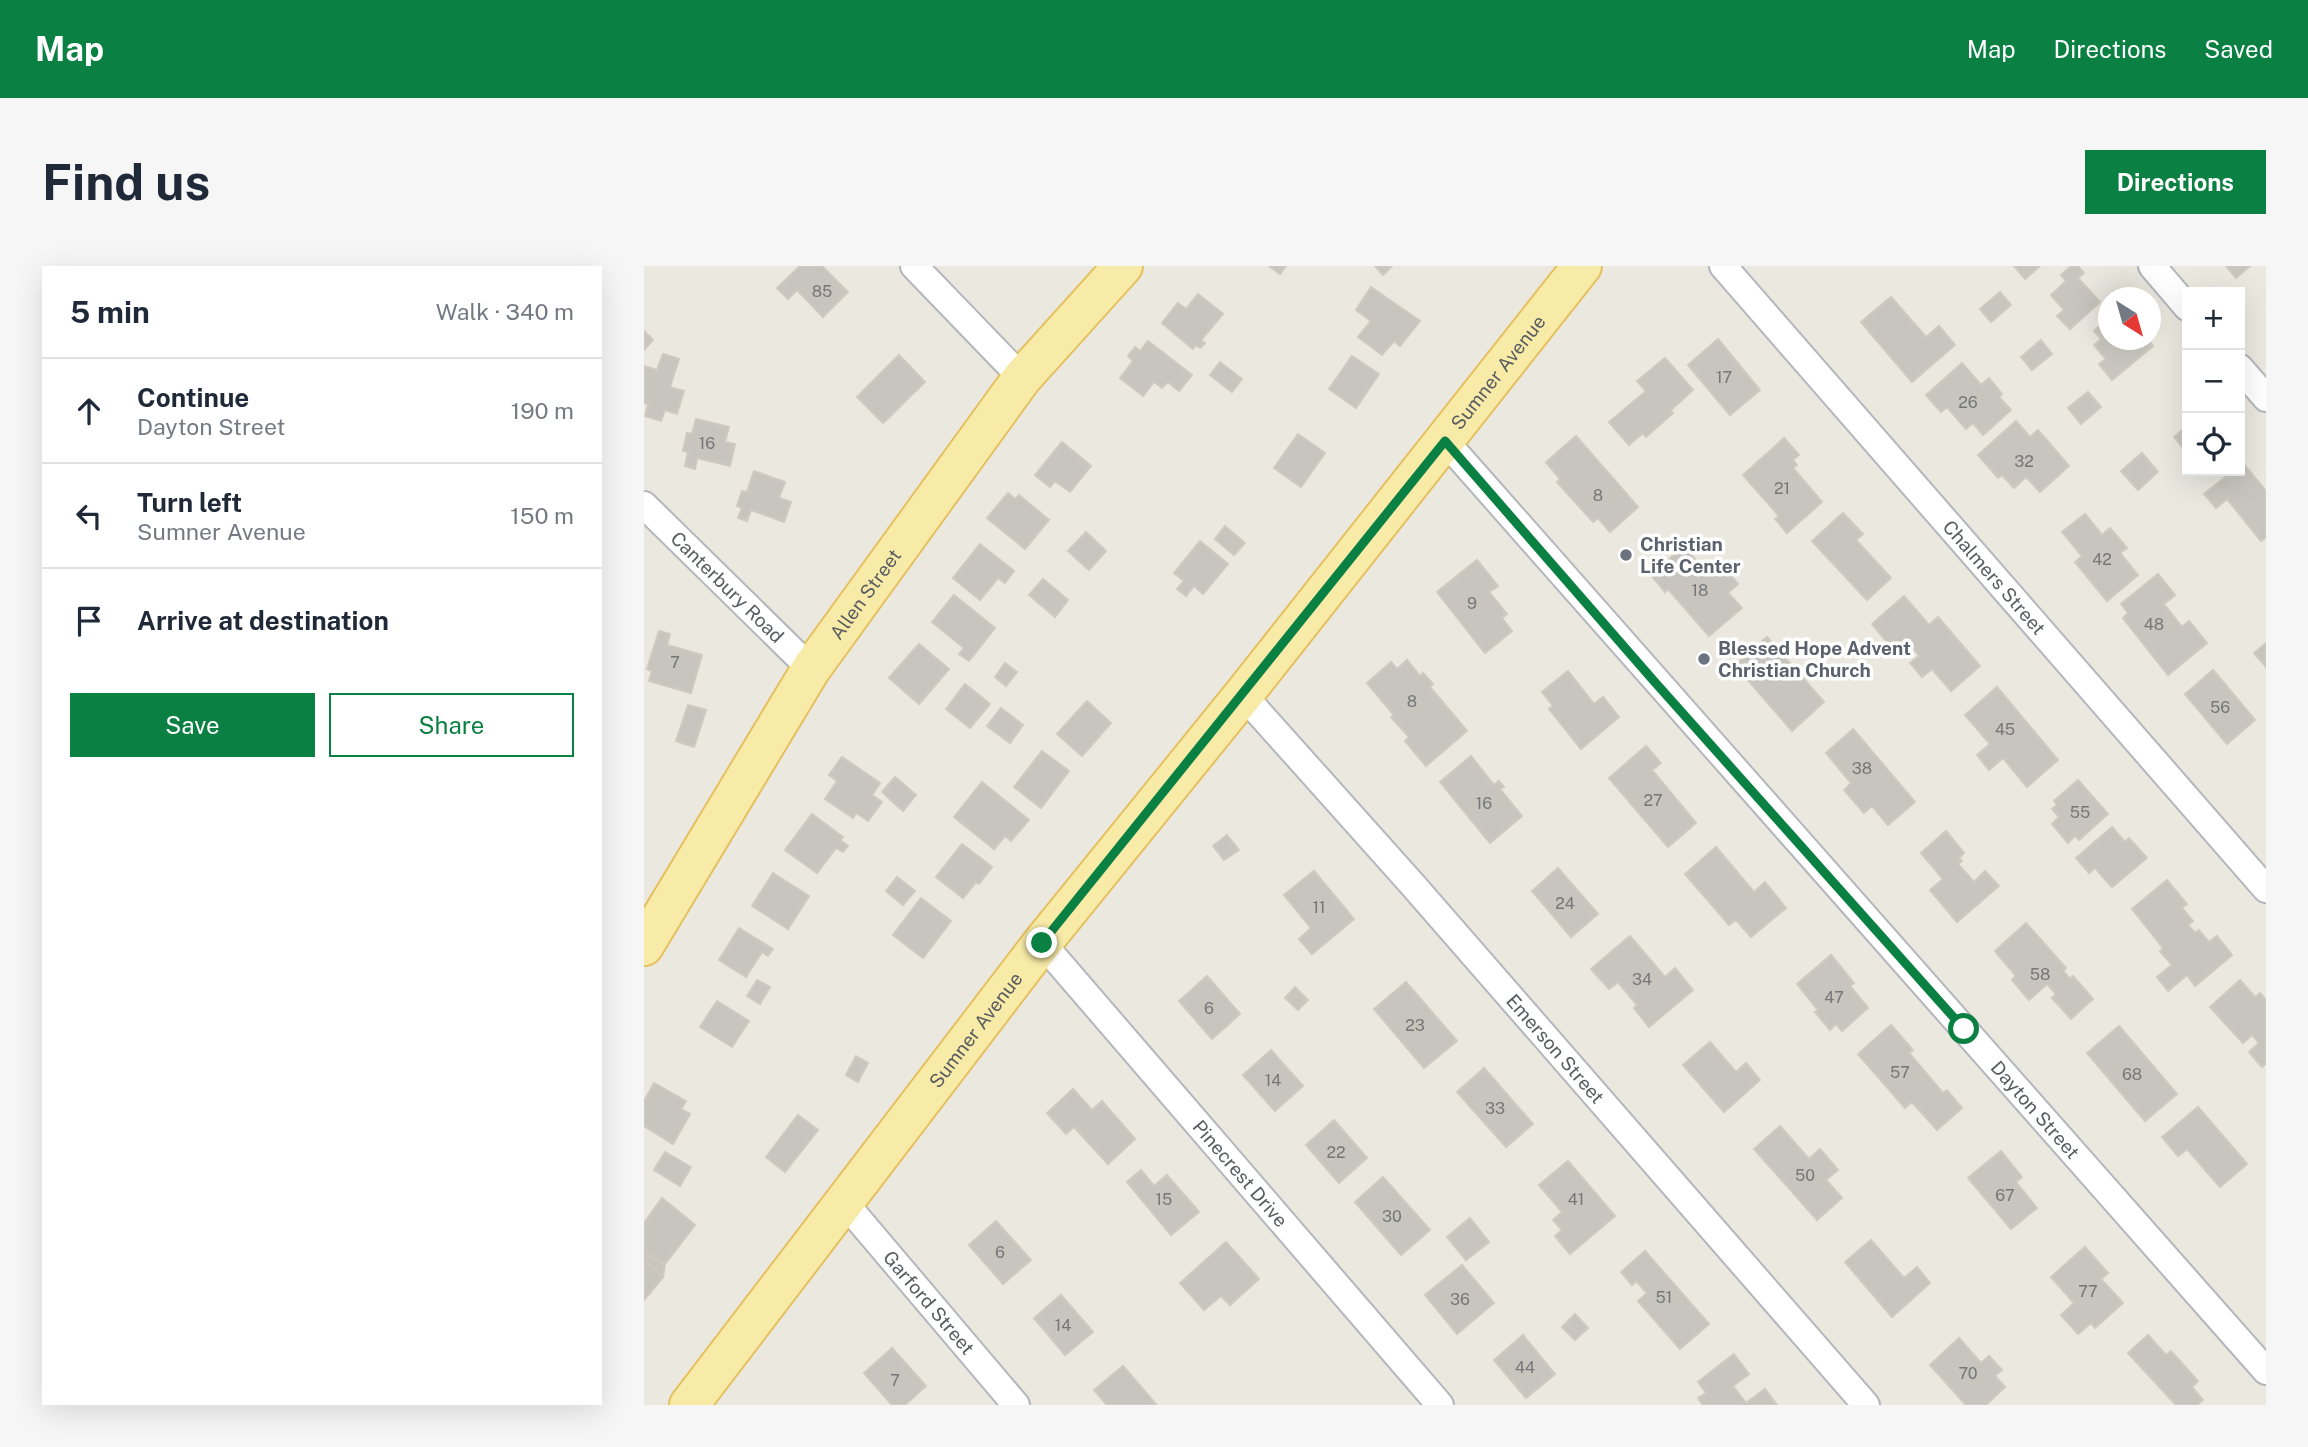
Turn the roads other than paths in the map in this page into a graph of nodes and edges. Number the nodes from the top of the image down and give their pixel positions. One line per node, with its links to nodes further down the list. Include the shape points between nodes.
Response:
1 (914, 266): 8 (street)
2 (1124, 266): 8 (main road, Allen Street)
3 (1582, 266): 10 (main road, Sumner Avenue)
4 (1723, 266): 14 (street, Chalmers Street)
5 (2152, 266): 6 (street)
6 (2182, 301)
7 (2245, 374): 9 (street)
8 (1022, 378): 12 (main road, Allen Street)
9 (2266, 398)
10 (1445, 441): 13 (main road, Sumner Avenue); 18 (street, Dayton Street)
11 (644, 505): 12 (street, Canterbury Road)
12 (811, 669): 16 (main road, Allen Street)
13 (1243, 695): 15 (main road, Sumner Avenue); 22 (street, Emerson Street)
14 (2266, 889)
15 (1042, 943): 17 (main road, Sumner Avenue); 21 (street, Pinecrest Drive)
16 (644, 946)
17 (843, 1201): 19 (main road, Sumner Avenue); 20 (street, Garford Street)
18 (2266, 1371)
19 (689, 1405)
20 (1016, 1405)
21 (1440, 1405)
22 (1866, 1405)

